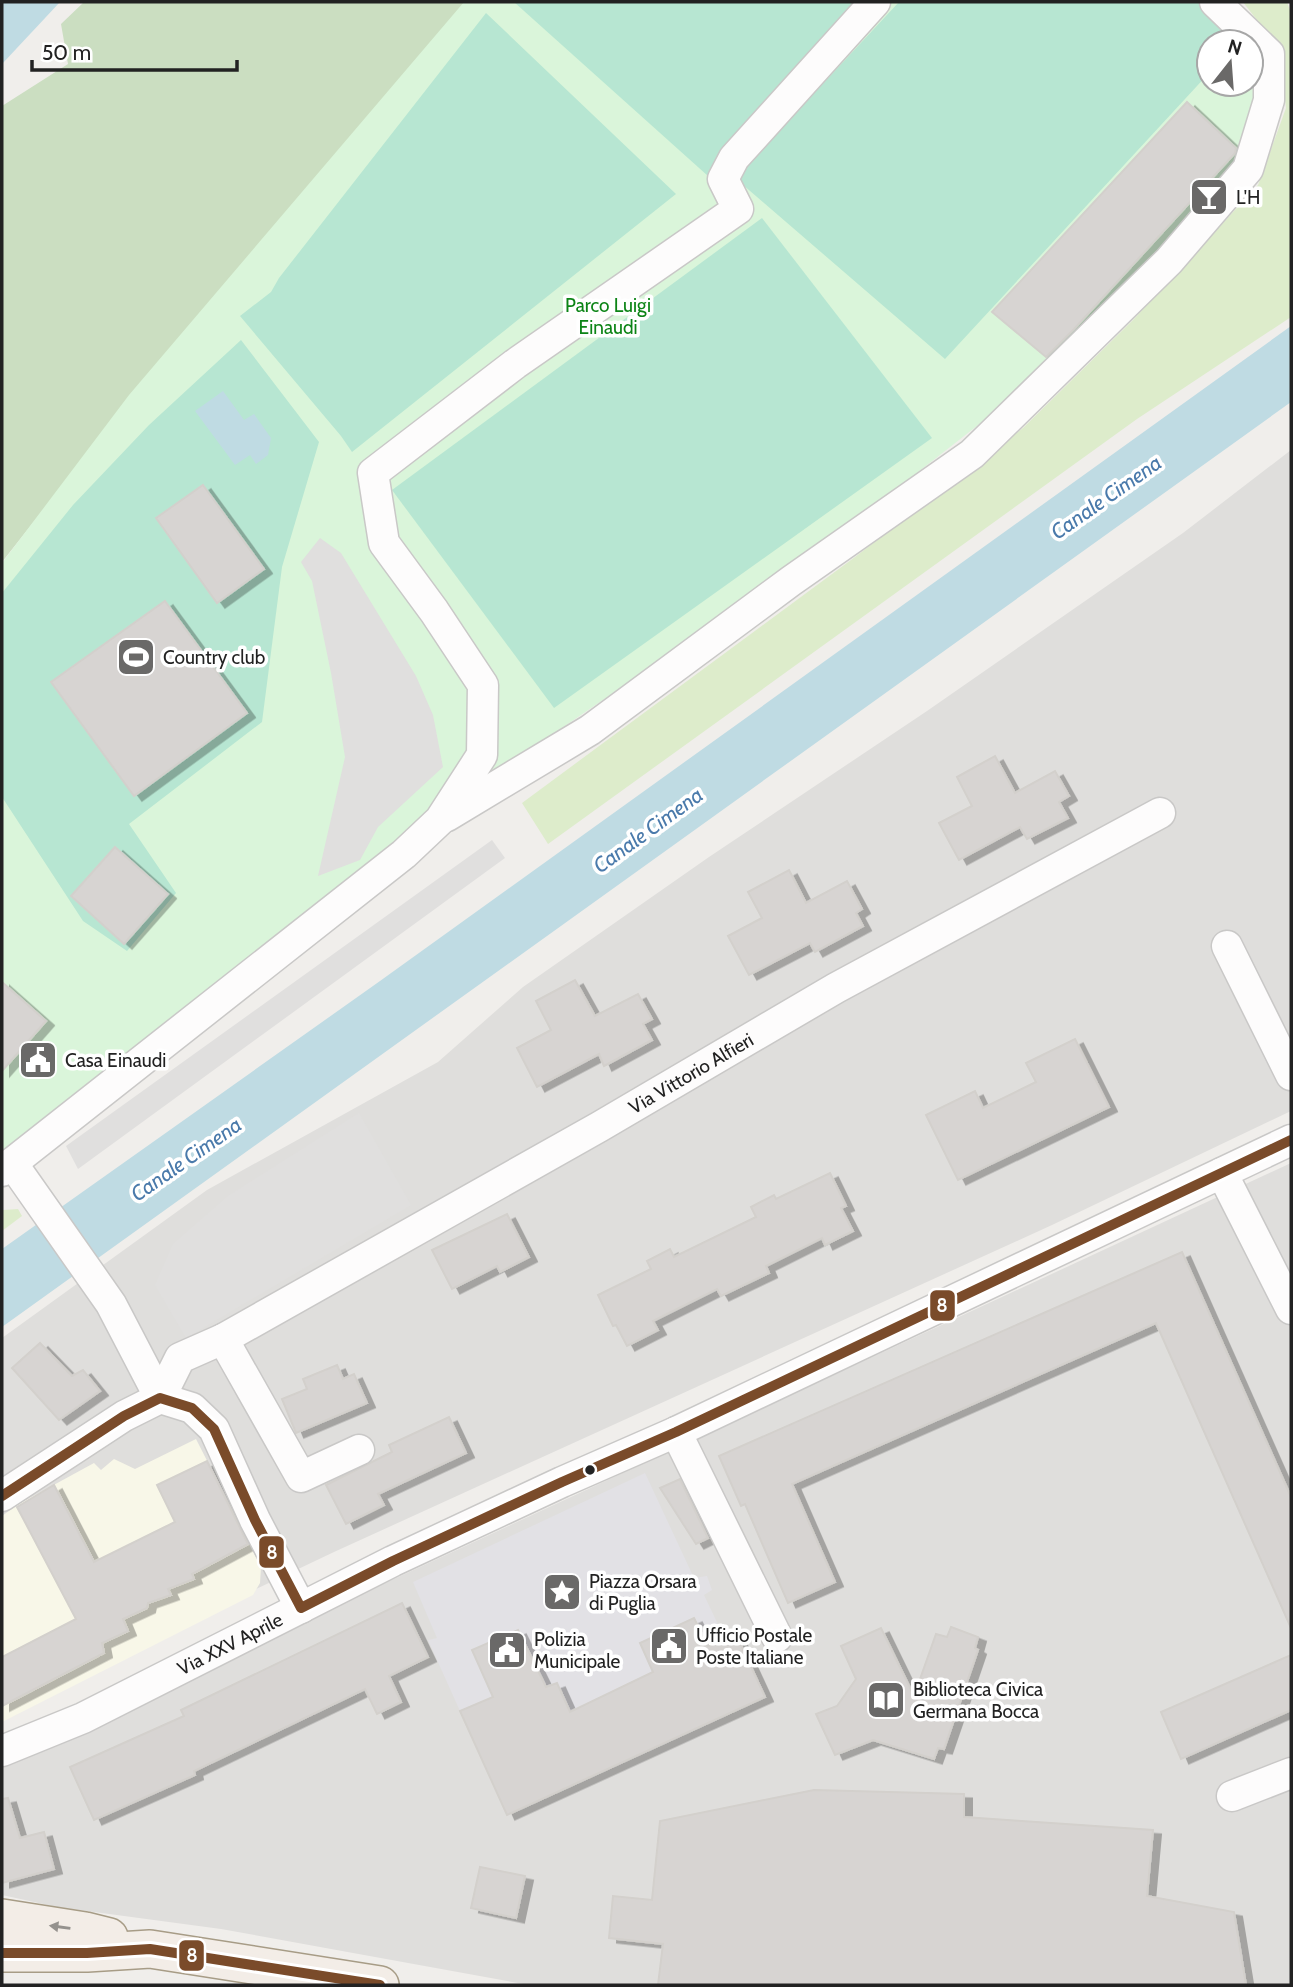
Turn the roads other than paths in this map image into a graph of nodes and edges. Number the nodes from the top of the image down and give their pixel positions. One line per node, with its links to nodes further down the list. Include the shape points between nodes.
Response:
1 (875, 2): 4 (street, via 734,158 723,178 738,209 515,364 373,473 384,543 483,685 482,755)
2 (1215, 2): 4 (street, via 1269,54 1269,100 1248,169 1169,261 972,454 590,730)
3 (1160, 813): 11 (street, Via Vittorio Alfieri, via 836,988 599,1128)
4 (440, 820): 8 (street, via 404,854)
5 (1227, 946): 6 (street)
6 (1291, 1075)
7 (1291, 1139): 9 (street, Via XXV Aprile)
8 (7, 1167): 12 (street, via 40,1202 111,1304)
9 (1222, 1173): 10 (street); 13 (street, Via XXV Aprile)
10 (1291, 1309)
11 (223, 1339): 12 (street, Via Vittorio Alfieri, via 180,1358); 14 (street, via 301,1477)
12 (160, 1398): 15 (street, via 124,1416); 16 (street, via 192,1408 214,1429)
13 (676, 1432): 16 (street, Via XXV Aprile, via 550,1487); 17 (street)
14 (359, 1450)
15 (2, 1496)
16 (301, 1608): 18 (street, Via XXV Aprile, via 83,1718)
17 (778, 1637)
18 (2, 1751)
19 (1291, 1773): 20 (street)
20 (1232, 1796)
21 (2, 1918): 22 (main road, one-way to 21, via 85,1931)
22 (150, 1949): 23 (main road); 24 (main road)
23 (2, 1953)
24 (380, 1985)

